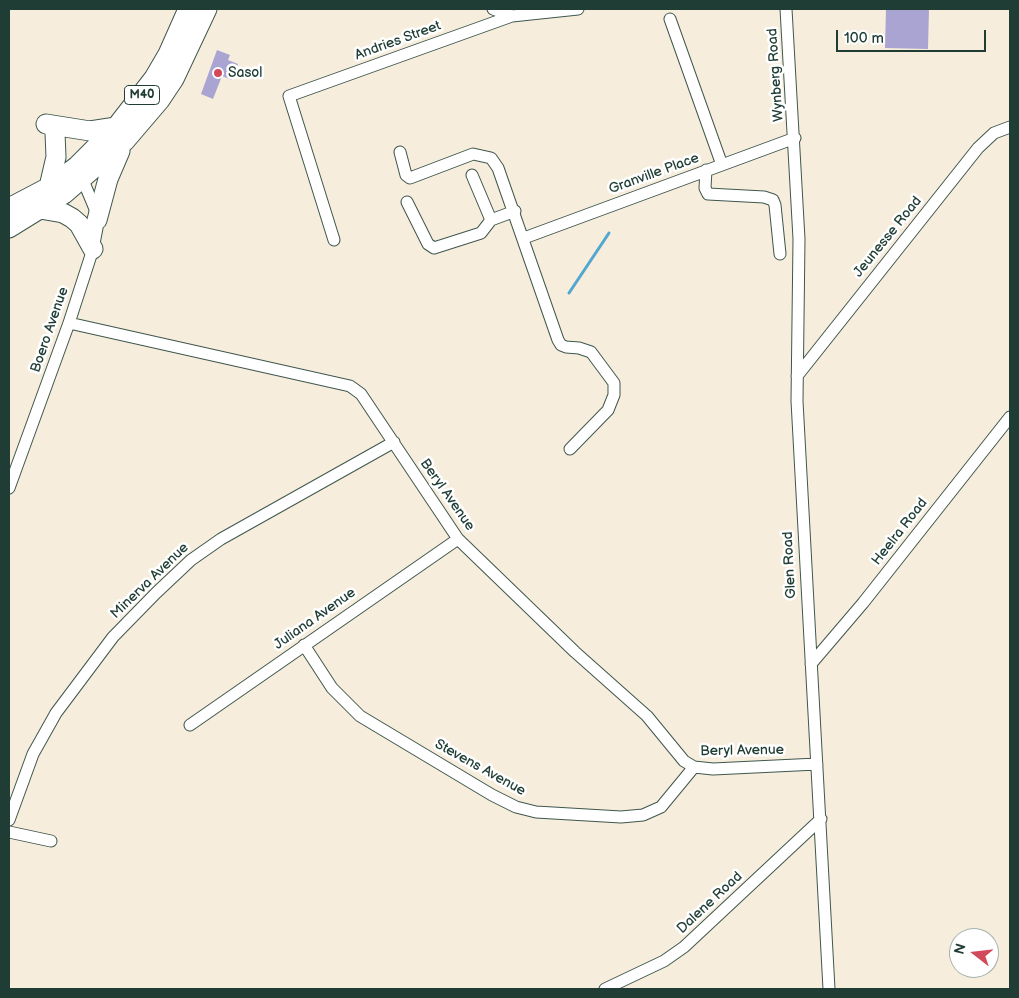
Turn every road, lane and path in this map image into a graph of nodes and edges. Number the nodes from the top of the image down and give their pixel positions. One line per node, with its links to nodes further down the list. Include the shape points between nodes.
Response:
1 (188, 9): 9 (main road, M40, via 168,54)
2 (207, 9): 9 (main road, M40, via 174,79)
3 (493, 9): 6 (street)
4 (578, 9): 6 (street, Andries Street)
5 (786, 9): 10 (street, Wynberg Road)
6 (512, 16): 25 (street, Andries Street, via 289,96)
7 (670, 19): 12 (street)
8 (1010, 127): 29 (street, Jeunesse Road, via 994,133 978,148)
9 (121, 134): 14 (main road, M40); 16 (main road, via 51,128 56,157); 21 (main road)
10 (795, 138): 12 (street, Granville Place); 29 (street, Glen Road, via 800,274)
11 (400, 152): 20 (street, via 406,175 410,178 465,156 480,154 492,158)
12 (722, 165): 13 (street, Granville Place)
13 (706, 170): 24 (street, Granville Place); 27 (street, via 704,188 708,194 773,200)
14 (80, 173): 16 (main road, M40); 19 (main road, M40); 21 (street, Boero Avenue)
15 (472, 175): 22 (street)
16 (49, 186): 18 (main road, M40)
17 (408, 202): 22 (street, via 428,244 434,248 481,232)
18 (9, 208)
19 (40, 209): 23 (main road, M40); 26 (main road, via 72,218)
20 (515, 211): 22 (street); 24 (street)
21 (97, 220): 26 (street, Boero Avenue)
22 (491, 220)
23 (9, 228)
24 (524, 238): 32 (street, via 561,345 591,352 615,387 608,410)
25 (334, 240)
26 (93, 249): 28 (street, Boero Avenue)
27 (780, 254)
28 (69, 323): 31 (street, Beryl Avenue, via 342,383 361,394); 33 (street, Boero Avenue)
29 (797, 376): 36 (street, Glen Road)
30 (1010, 417): 36 (street, Heelra Road)
31 (394, 442): 34 (street, Beryl Avenue); 41 (street, Minerva Avenue, via 221,539 191,560 156,592 113,637 56,713 33,754)
32 (570, 449)
33 (9, 488)
34 (458, 539): 35 (street, Juliana Avenue); 39 (street, Beryl Avenue, via 575,652 647,716 679,757)
35 (304, 645): 37 (street, Juliana Avenue); 39 (street, Stevens Avenue, via 332,688 360,716 516,807 536,812 621,817 643,815 661,807)
36 (811, 664): 38 (street, Glen Road)
37 (190, 725)
38 (816, 764): 39 (street, Beryl Avenue); 40 (street, Glen Road)
39 (694, 767)
40 (821, 819): 44 (street, Dalene Road, via 684,947 664,961); 45 (street, Glen Road)
41 (9, 820)
42 (9, 832): 43 (street)
43 (51, 840)
44 (605, 989)
45 (829, 989)

